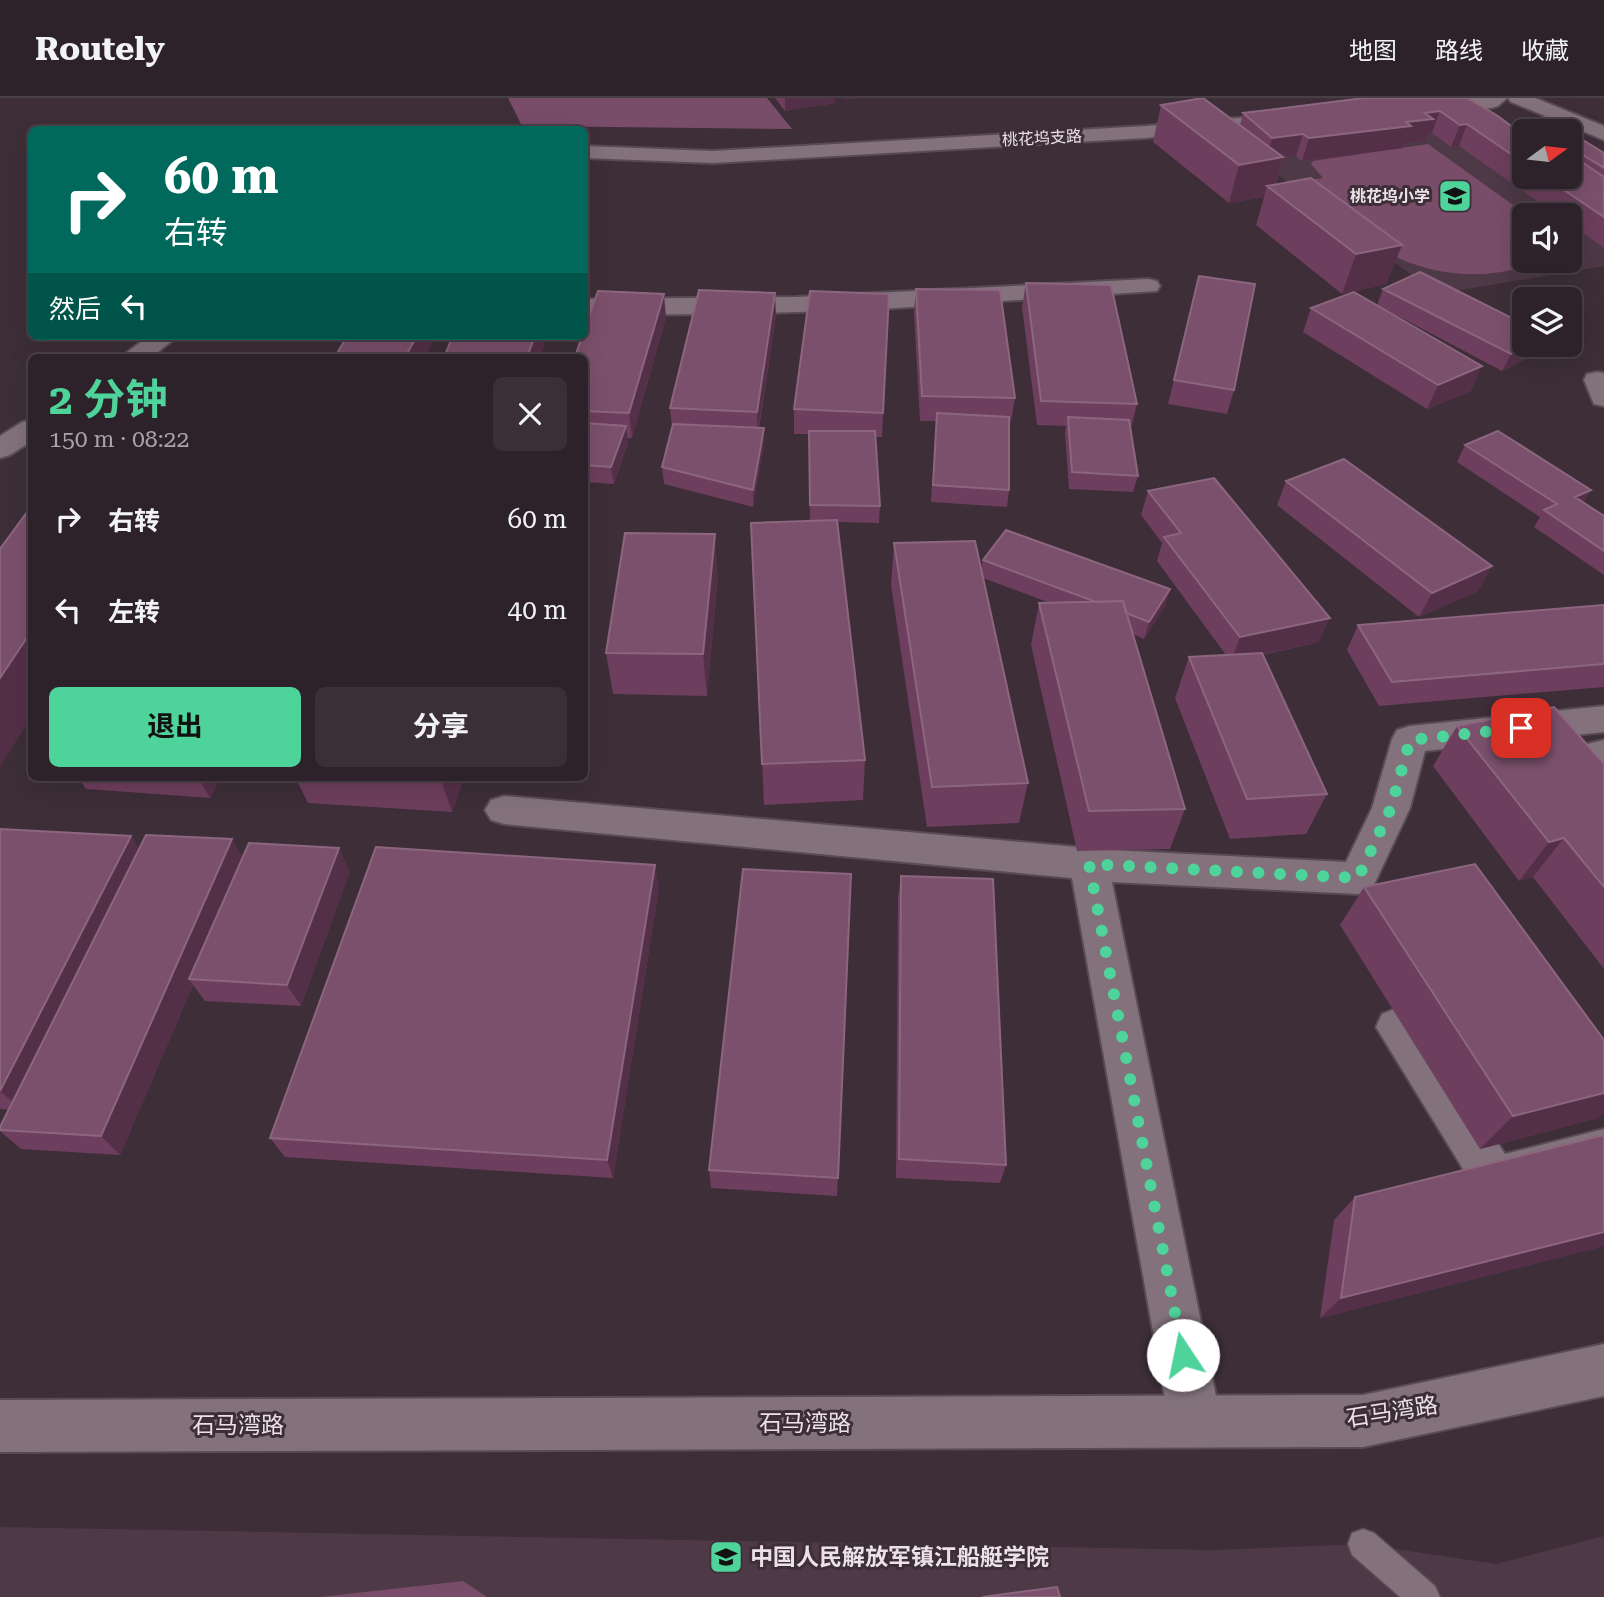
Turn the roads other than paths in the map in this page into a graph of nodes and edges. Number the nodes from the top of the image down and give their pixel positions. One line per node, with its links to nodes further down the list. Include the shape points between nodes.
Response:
1 (1497, 98): 3 (street)
2 (1518, 98): 5 (street)
3 (1408, 109)
4 (1311, 117): 6 (street, 桃花坞支路, via 1146,132 713,156)
5 (1604, 134)
6 (588, 152)
7 (1148, 286): 8 (street, via 867,303 696,309)
8 (588, 307)
9 (159, 340): 10 (street)
10 (138, 354)
11 (1604, 381): 12 (street, via 1597,380)
12 (1604, 398)
13 (28, 431): 14 (street)
14 (0, 449)
15 (1604, 719): 19 (street, via 1410,740 1391,808 1358,878)
16 (1604, 754): 17 (street, via 1575,761)
17 (1604, 791)
18 (504, 810): 19 (street)
19 (1089, 864): 23 (street)
20 (1397, 1027): 21 (street, via 1495,1179)
21 (1604, 1151)
22 (1604, 1370): 23 (street, 石马湾路, via 1363,1421)
23 (1195, 1421): 24 (street, 石马湾路)
24 (0, 1426)
25 (1363, 1544): 26 (lane)
26 (1424, 1597)

